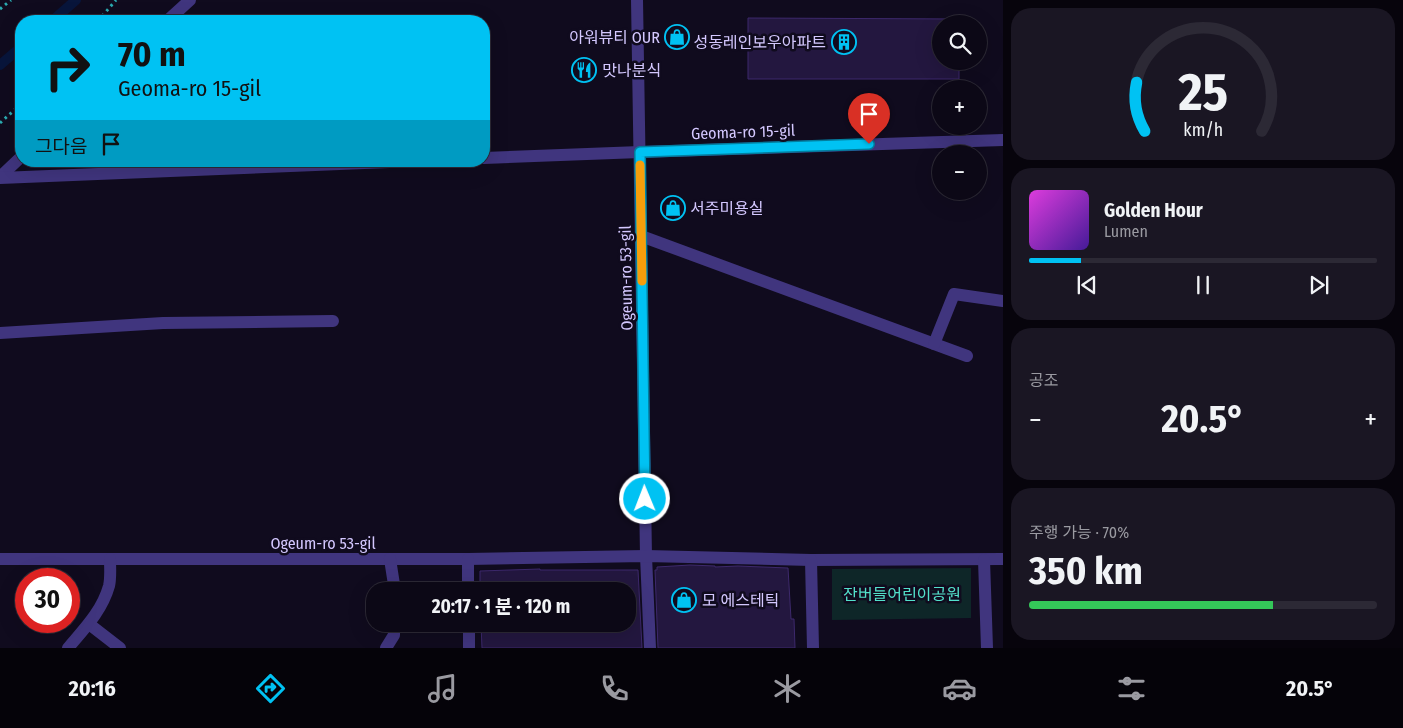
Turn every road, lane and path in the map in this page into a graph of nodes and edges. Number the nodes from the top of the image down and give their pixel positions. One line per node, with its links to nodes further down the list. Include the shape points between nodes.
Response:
1 (10, 0): 5 (path)
2 (116, 0): 6 (path)
3 (190, 0): 7 (street)
4 (638, 0): 11 (street, Ogeum-ro 53-gil)
5 (0, 9)
6 (103, 15)
7 (174, 15)
8 (15, 109): 9 (path)
9 (0, 123)
10 (1003, 140): 11 (street, Geoma-ro 15-gil)
11 (640, 152): 12 (street, Geoma-ro 15-gil); 16 (street, Ogeum-ro 53-gil)
12 (490, 158)
13 (15, 163): 15 (street)
14 (268, 167): 15 (street)
15 (0, 178)
16 (642, 236): 20 (street); 22 (street, Ogeum-ro 53-gil)
17 (1003, 301): 20 (street, via 954,294)
18 (333, 321): 19 (street, via 163,323)
19 (0, 333)
20 (934, 344): 21 (street)
21 (966, 356)
22 (646, 556): 26 (street, Ogeum-ro 53-gil); 28 (street, Ogeum-ro 53-gil); 39 (street, Ogeum-ro 53-gil)
23 (0, 558): 24 (street, Ogeum-ro 53-gil)
24 (110, 559): 25 (street, Ogeum-ro 53-gil); 32 (street, via 109,585 102,605)
25 (390, 559): 26 (street, Ogeum-ro 53-gil); 30 (street)
26 (468, 559): 31 (street)
27 (1003, 559): 29 (street, Ogeum-ro 53-gil)
28 (811, 560): 29 (street, Ogeum-ro 53-gil); 40 (street)
29 (984, 560): 41 (street)
30 (394, 582)
31 (468, 582)
32 (89, 624): 35 (street); 36 (street)
33 (394, 632): 37 (street)
34 (468, 632): 38 (street)
35 (68, 648)
36 (120, 648)
37 (386, 648)
38 (469, 648)
39 (650, 648)
40 (813, 648)
41 (987, 648)

